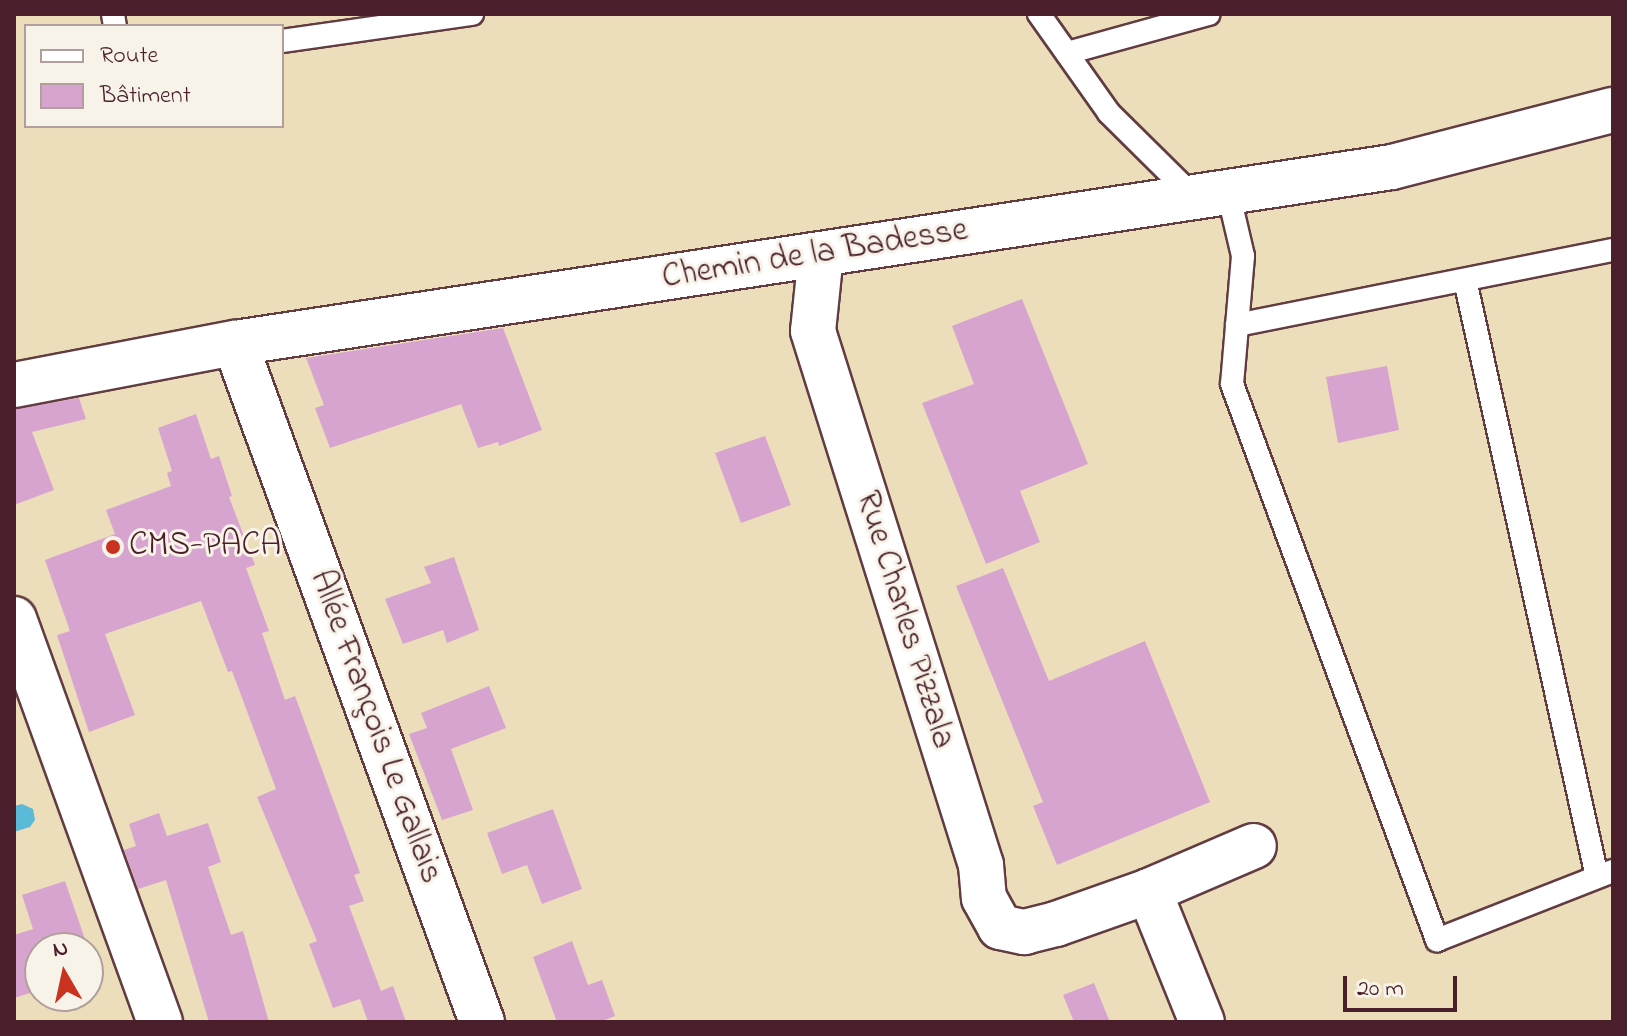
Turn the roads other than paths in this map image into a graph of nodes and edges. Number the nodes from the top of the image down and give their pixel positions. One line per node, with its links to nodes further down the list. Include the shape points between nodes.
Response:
1 (472, 14): 4 (lane)
2 (1039, 14): 5 (lane)
3 (1209, 14): 5 (lane)
4 (284, 41)
5 (1067, 53): 7 (lane, via 1109,113)
6 (1613, 110): 7 (street, Chemin de la Badesse, via 1392,167)
7 (1211, 195): 9 (street, Chemin de la Badesse); 11 (lane, via 1243,256)
8 (1613, 250): 10 (lane)
9 (821, 254): 12 (street, Chemin de la Badesse); 17 (street, Rue Charles Pizzala, via 813,331 981,865 984,898 1000,927 1024,932)
10 (1465, 280): 11 (lane); 16 (lane)
11 (1237, 325): 16 (lane, via 1232,384 1437,940)
12 (235, 343): 13 (street, Chemin de la Badesse); 19 (street, Allée François Le Gallais)
13 (14, 385)
14 (14, 619): 18 (street)
15 (1254, 846): 17 (street, Rue Charles Pizzala)
16 (1605, 874)
17 (1149, 891): 20 (street)
18 (160, 1022)
19 (482, 1022)
20 (1202, 1022)

